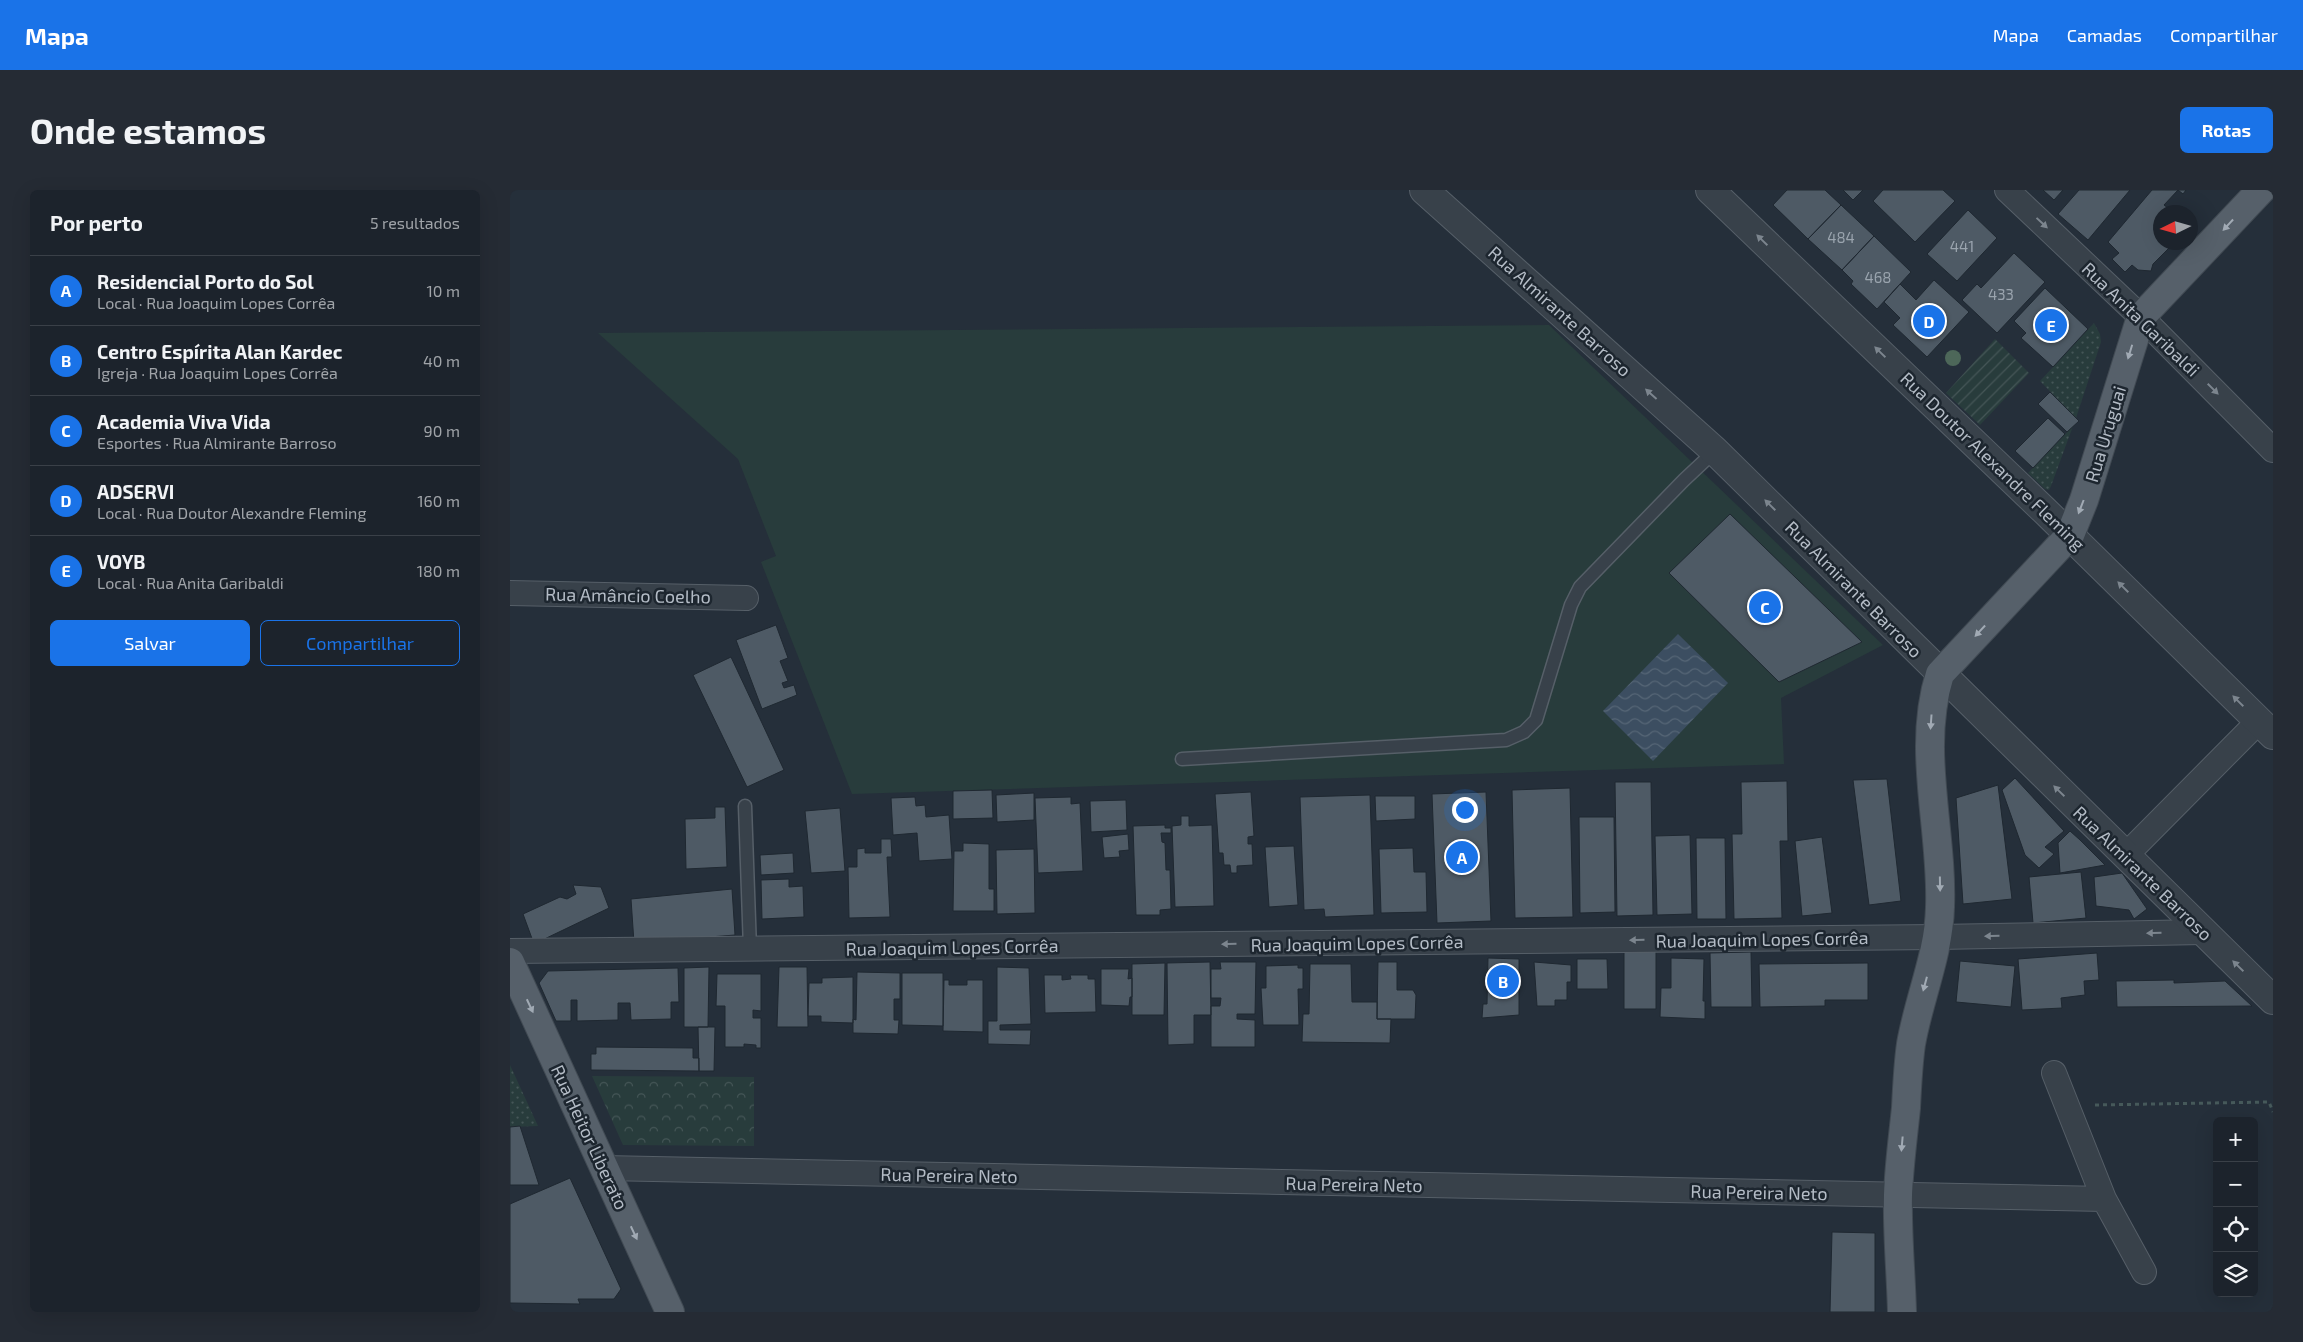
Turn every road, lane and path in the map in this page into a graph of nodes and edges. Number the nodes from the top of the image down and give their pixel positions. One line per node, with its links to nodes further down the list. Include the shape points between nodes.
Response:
1 (1424, 190): 7 (street, Rua Almirante Barroso, one-way to 1)
2 (1710, 190): 8 (street, Rua Doutor Alexandre Fleming, one-way to 2)
3 (2007, 190): 5 (street, Rua Anita Garibaldi, one-way to 5)
4 (2261, 190): 5 (main road, Rua Uruguai, one-way to 5)
5 (2141, 317): 6 (street, Rua Anita Garibaldi, one-way to 6); 8 (main road, Rua Uruguai, one-way to 8)
6 (2273, 450)
7 (1715, 451): 11 (street, Rua Almirante Barroso, one-way to 7); 13 (lane, via 1580,587 1571,605 1536,720 1524,732 1506,740)
8 (2070, 535): 11 (main road, Rua Uruguai, one-way to 11); 12 (street, Rua Doutor Alexandre Fleming, one-way to 8)
9 (510, 592): 10 (street, Rua Amâncio Coelho)
10 (746, 598)
11 (1940, 674): 15 (street, Rua Almirante Barroso, one-way to 11); 17 (main road, one-way to 17, via 1934,694 1930,747 1940,858)
12 (2266, 728): 15 (street)
13 (1182, 759)
14 (745, 806): 18 (lane)
15 (2125, 856): 16 (street, Rua Almirante Barroso)
16 (2203, 932): 17 (street, Rua Joaquim Lopes Corrêa, one-way to 17); 21 (street, Rua Almirante Barroso, one-way to 16)
17 (1938, 937): 18 (street, Rua Joaquim Lopes Corrêa, one-way to 18); 26 (main road, one-way to 26, via 1911,1045)
18 (750, 949): 19 (street, Rua Joaquim Lopes Corrêa)
19 (510, 951)
20 (510, 962): 25 (main road, Rua Heitor Liberato, one-way to 25)
21 (2273, 1000)
22 (2054, 1073): 23 (street)
23 (2066, 1106): 24 (path, via 2269,1102); 27 (street)
24 (2273, 1112)
25 (604, 1168): 26 (street, Rua Pereira Neto); 29 (main road, Rua Heitor Liberato, one-way to 29)
26 (1898, 1195): 27 (street, Rua Pereira Neto); 30 (main road)
27 (2104, 1199): 28 (street)
28 (2144, 1272)
29 (670, 1312)
30 (1902, 1312)

